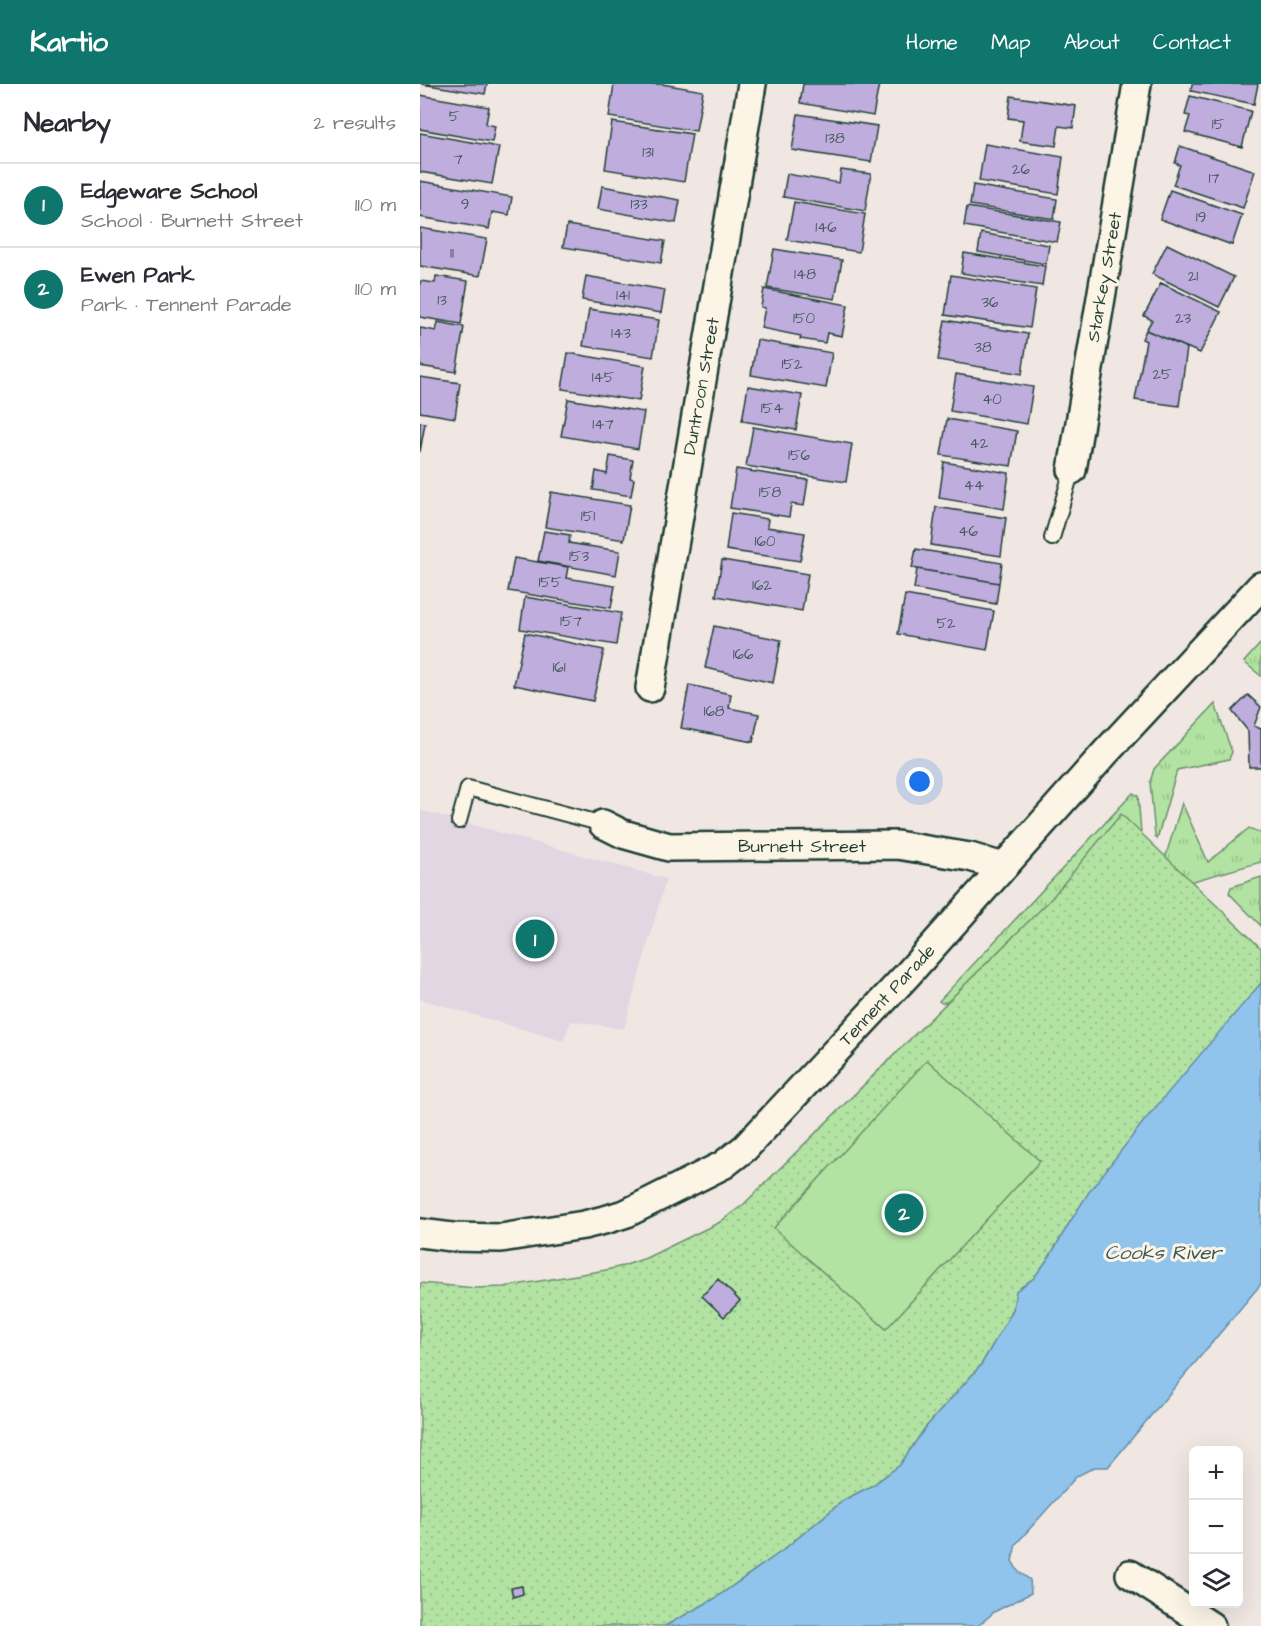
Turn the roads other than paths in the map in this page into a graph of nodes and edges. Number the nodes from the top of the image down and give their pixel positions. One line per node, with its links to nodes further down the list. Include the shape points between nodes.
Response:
1 (752, 84): 6 (street, Duntroon Street)
2 (1137, 84): 3 (street, Starkey Street)
3 (1072, 470): 4 (lane)
4 (1052, 538)
5 (1261, 586): 9 (street, Tennent Parade)
6 (650, 688)
7 (459, 821): 8 (lane, via 468,788)
8 (603, 824): 9 (street, Burnett Street, via 669,847 897,845 970,856)
9 (1003, 867): 10 (street, Tennent Parade, via 754,1140 723,1165 627,1213 595,1223 501,1238 452,1238)
10 (420, 1233)
11 (1130, 1574): 12 (street)
12 (1211, 1626)

